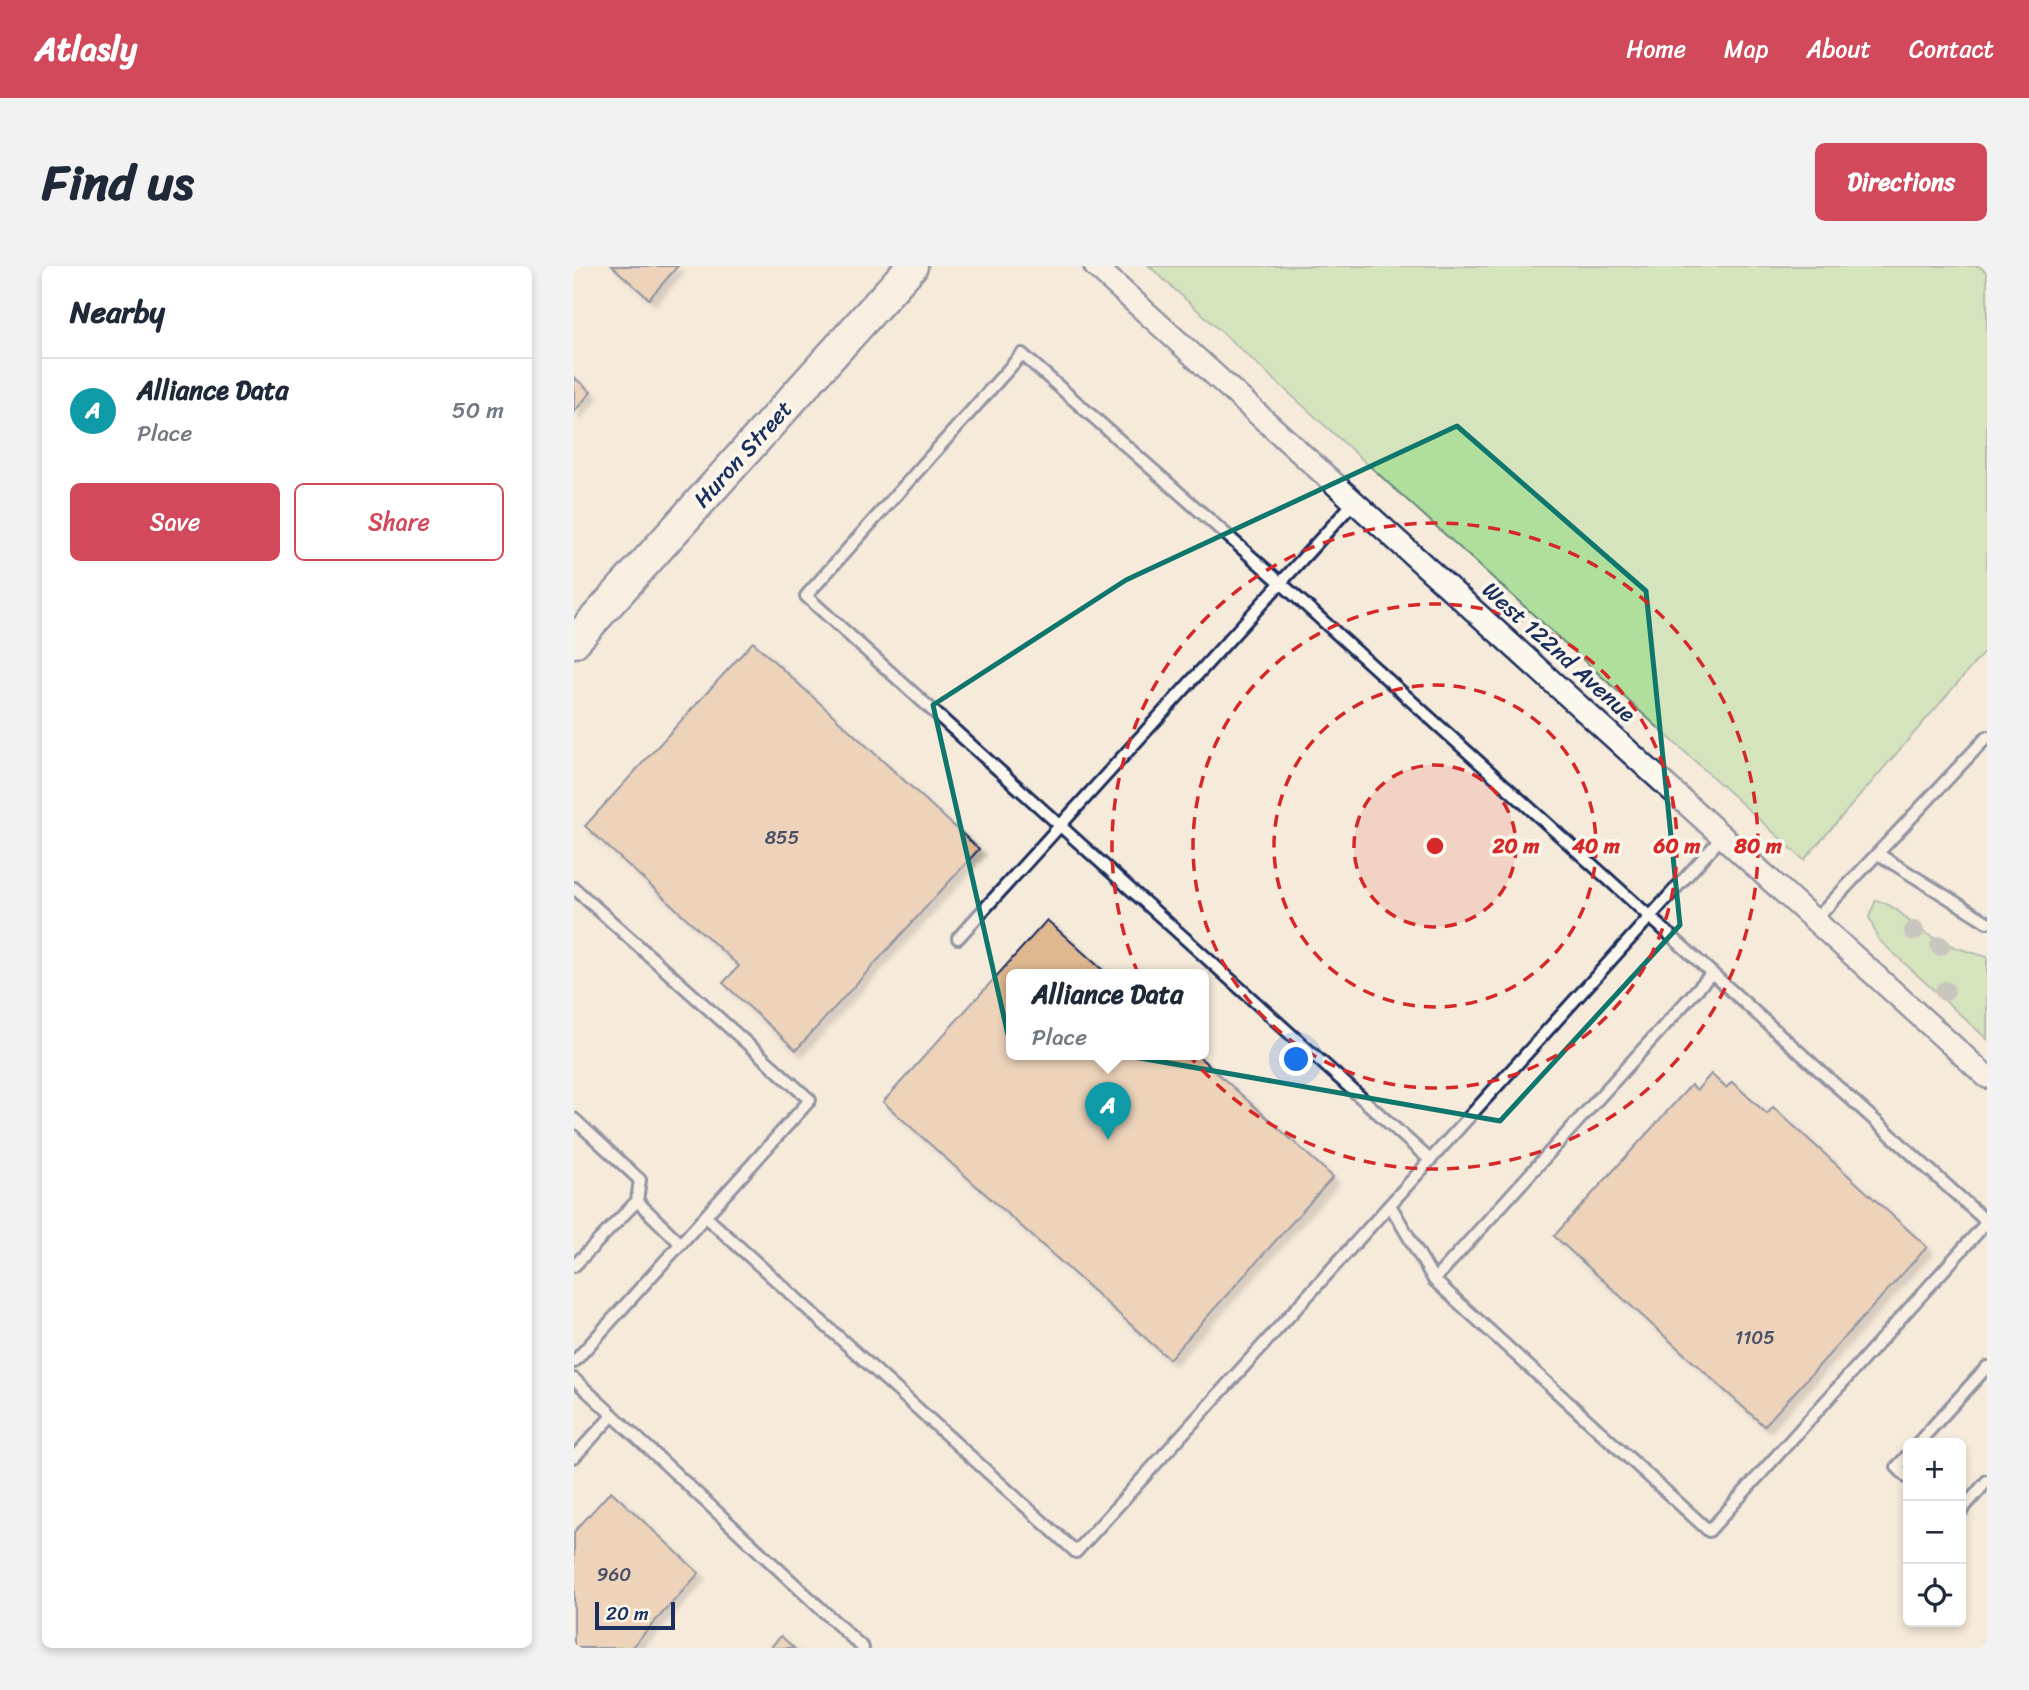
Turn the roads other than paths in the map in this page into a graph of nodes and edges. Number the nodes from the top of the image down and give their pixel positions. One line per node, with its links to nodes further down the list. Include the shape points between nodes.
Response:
1 (912, 266): 5 (main road, Huron Street)
2 (1096, 266): 3 (street, West 122nd Avenue)
3 (1355, 501): 4 (lane); 8 (street, West 122nd Avenue)
4 (1281, 583): 7 (lane); 7 (lane, via 1022,354 913,473 806,596); 11 (lane)
5 (574, 642)
6 (1987, 737): 9 (lane)
7 (1061, 826): 14 (lane); 18 (lane)
8 (1723, 836): 11 (lane); 12 (street, West 122nd Avenue)
9 (1878, 854): 12 (lane); 13 (lane)
10 (574, 888): 21 (lane, via 810,1100)
11 (1650, 917): 15 (lane); 18 (lane)
12 (1815, 920): 16 (street, West 122nd Avenue)
13 (1987, 922)
14 (958, 938)
15 (1712, 973): 22 (lane); 25 (lane)
16 (1987, 1077)
17 (574, 1119): 19 (lane, via 640,1180)
18 (1430, 1160): 20 (lane)
19 (637, 1201): 23 (lane); 24 (lane)
20 (1390, 1205): 21 (lane, via 1076,1552); 25 (lane)
21 (706, 1217): 23 (lane)
22 (1987, 1222): 25 (lane, via 1709,1531)
23 (681, 1244): 26 (lane)
24 (574, 1266)
25 (1434, 1280)
26 (574, 1362)
27 (1987, 1367): 30 (lane)
28 (574, 1379): 29 (lane)
29 (613, 1415): 31 (lane); 36 (lane)
30 (1923, 1438)
31 (574, 1457)
32 (1903, 1460): 33 (lane, via 1897,1467)
33 (1903, 1473)
34 (1987, 1481): 35 (lane)
35 (1966, 1505)
36 (863, 1648)

